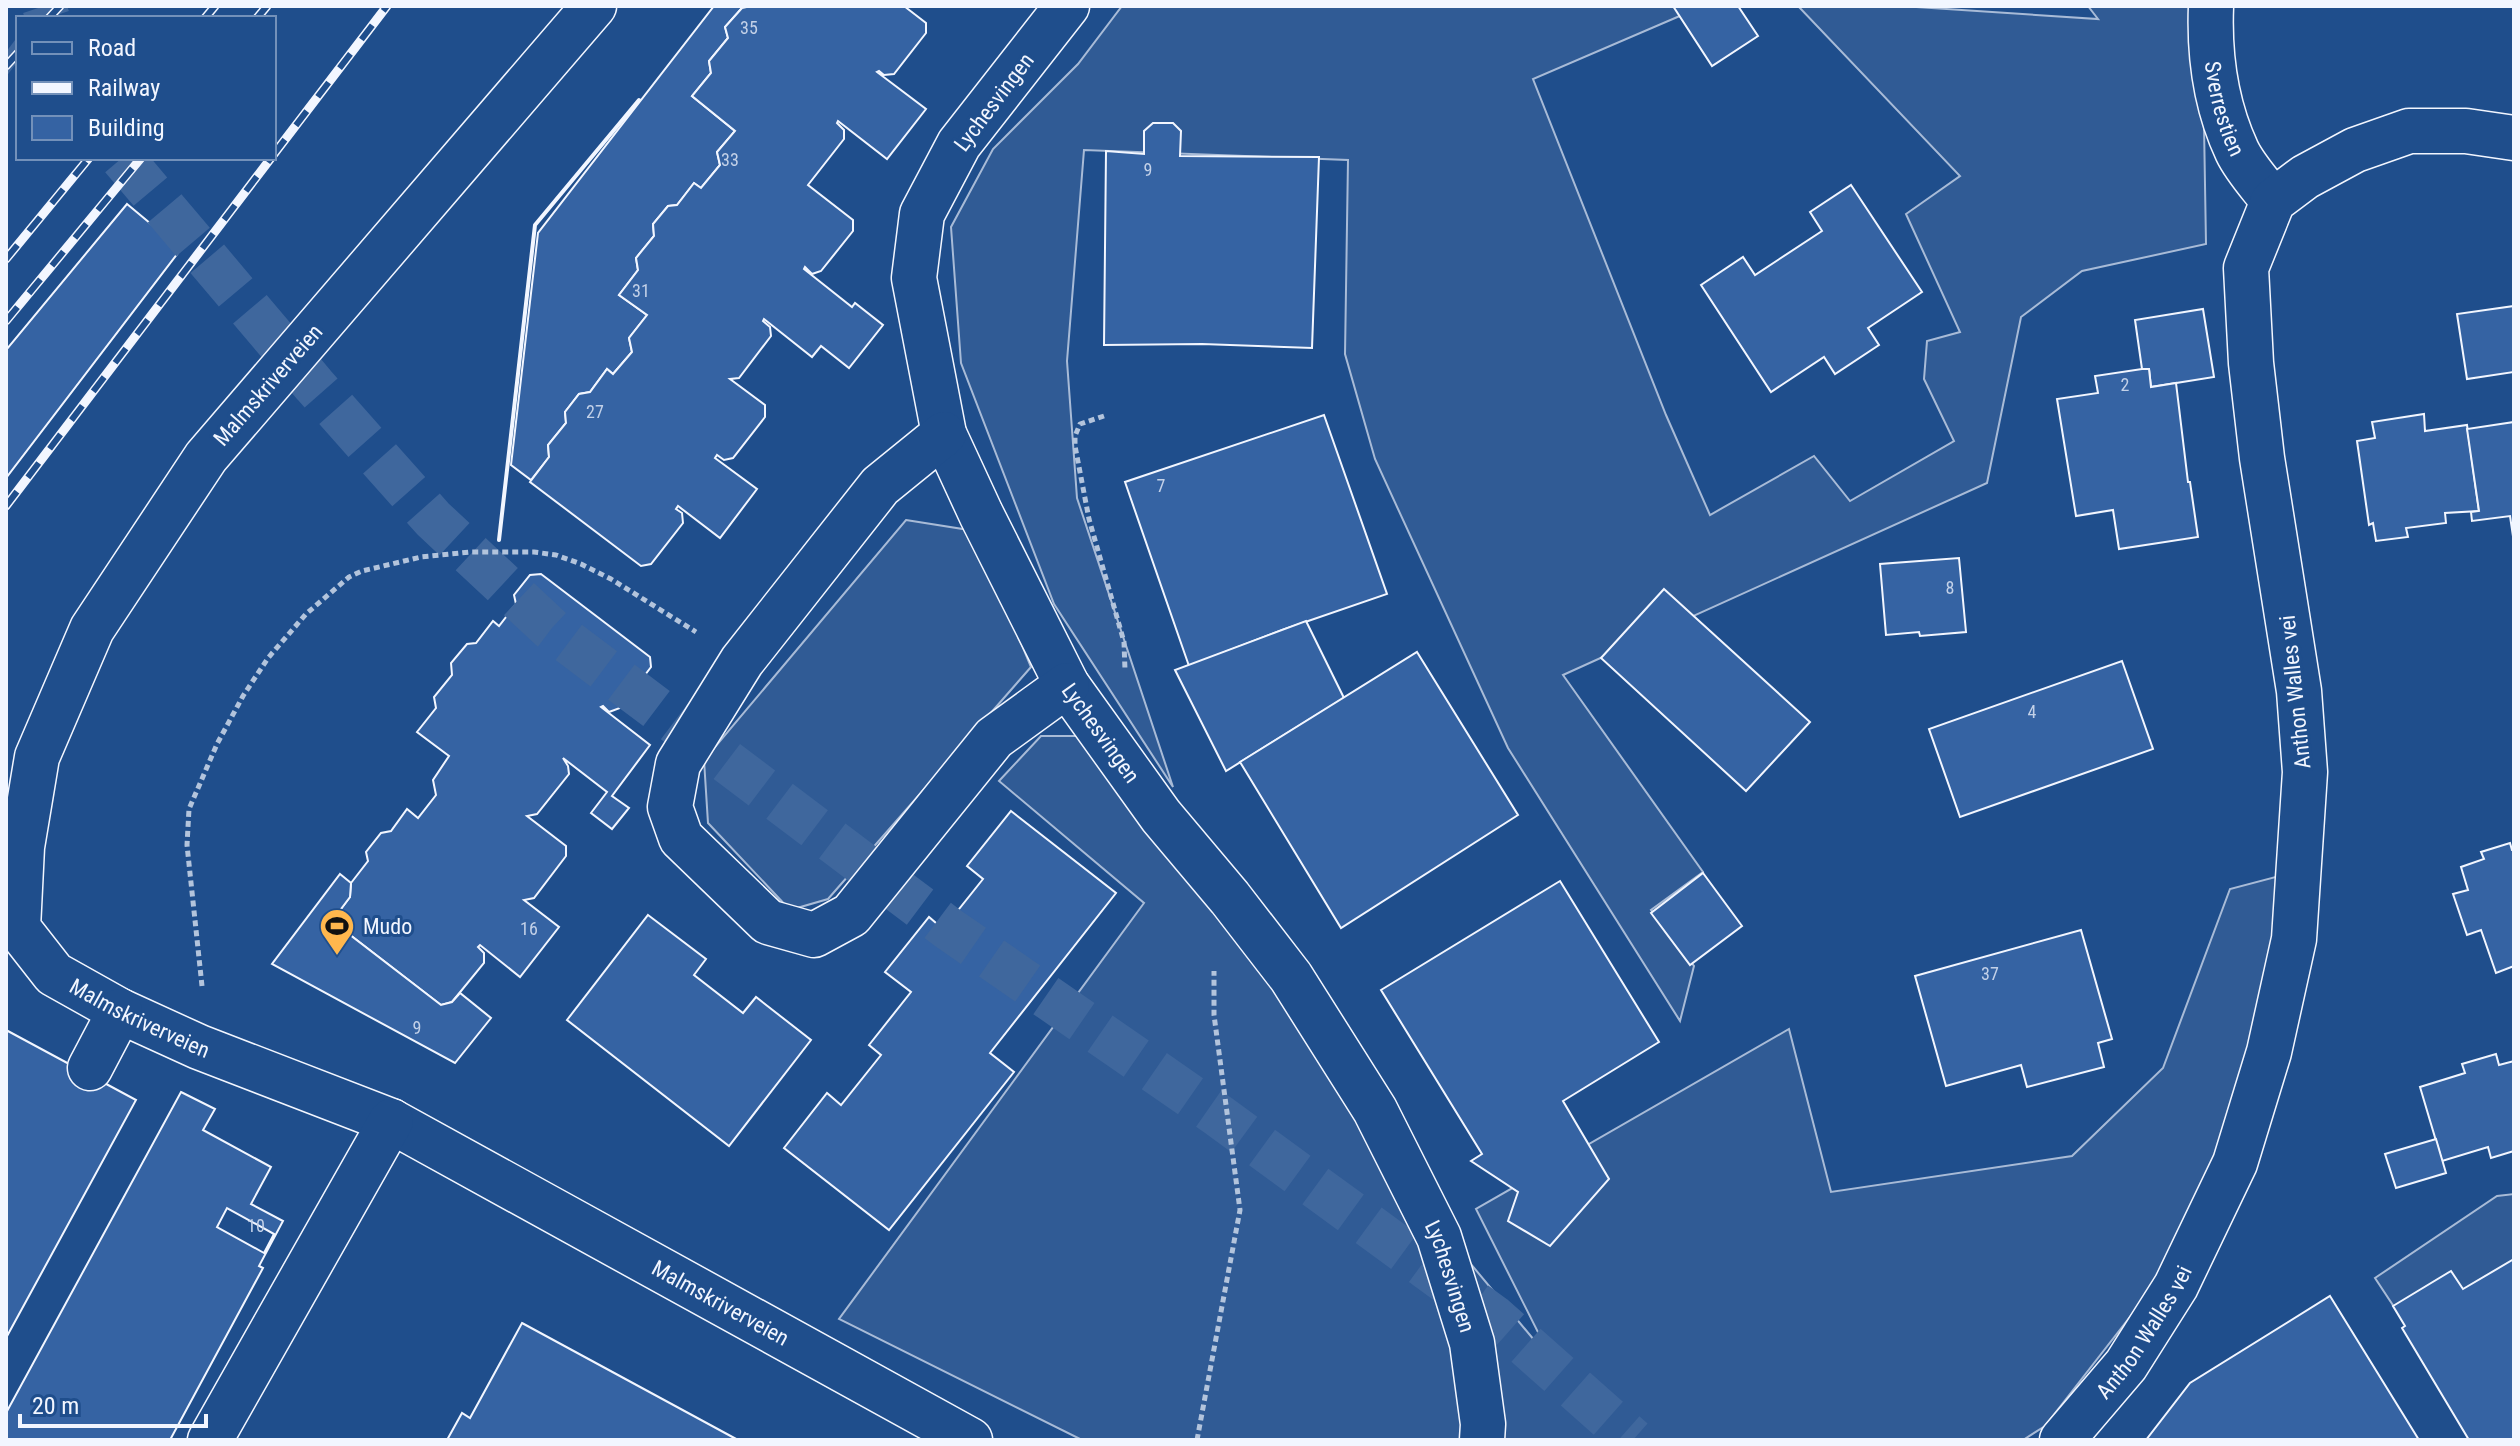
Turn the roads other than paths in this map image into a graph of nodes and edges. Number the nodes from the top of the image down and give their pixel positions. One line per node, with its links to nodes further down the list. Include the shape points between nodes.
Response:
1 (594, 6): 8 (street, Malmskriverveien, via 206,457 92,629 37,757 22,847 18,928 54,974)
2 (1067, 6): 6 (street, Lychesvingen, via 959,144 922,214 914,278)
3 (2211, 6): 5 (street, Sverrestien, via 2217,92 2237,152)
4 (2514, 138): 5 (street, via 2409,131 2355,150)
5 (2273, 201): 14 (street, Anthon Walles vei, via 2246,268 2262,458 2299,691 2304,759 2294,939 2269,1052 2235,1163 2176,1286 2126,1365)
6 (944, 434): 7 (street, Lychesvingen); 7 (street, via 880,486 742,661 678,764 670,807 681,838 768,922 814,935 851,915 994,738)
7 (1067, 685): 13 (street, Lychesvingen, via 1161,816 1291,977 1375,1110 1439,1237 1472,1343)
8 (120, 1011): 9 (street); 10 (street, Malmskriverveien)
9 (90, 1068)
10 (391, 1121): 11 (street); 12 (street, Malmskriverveien)
11 (210, 1440)
12 (970, 1440)
13 (1482, 1440)
14 (2062, 1440)

